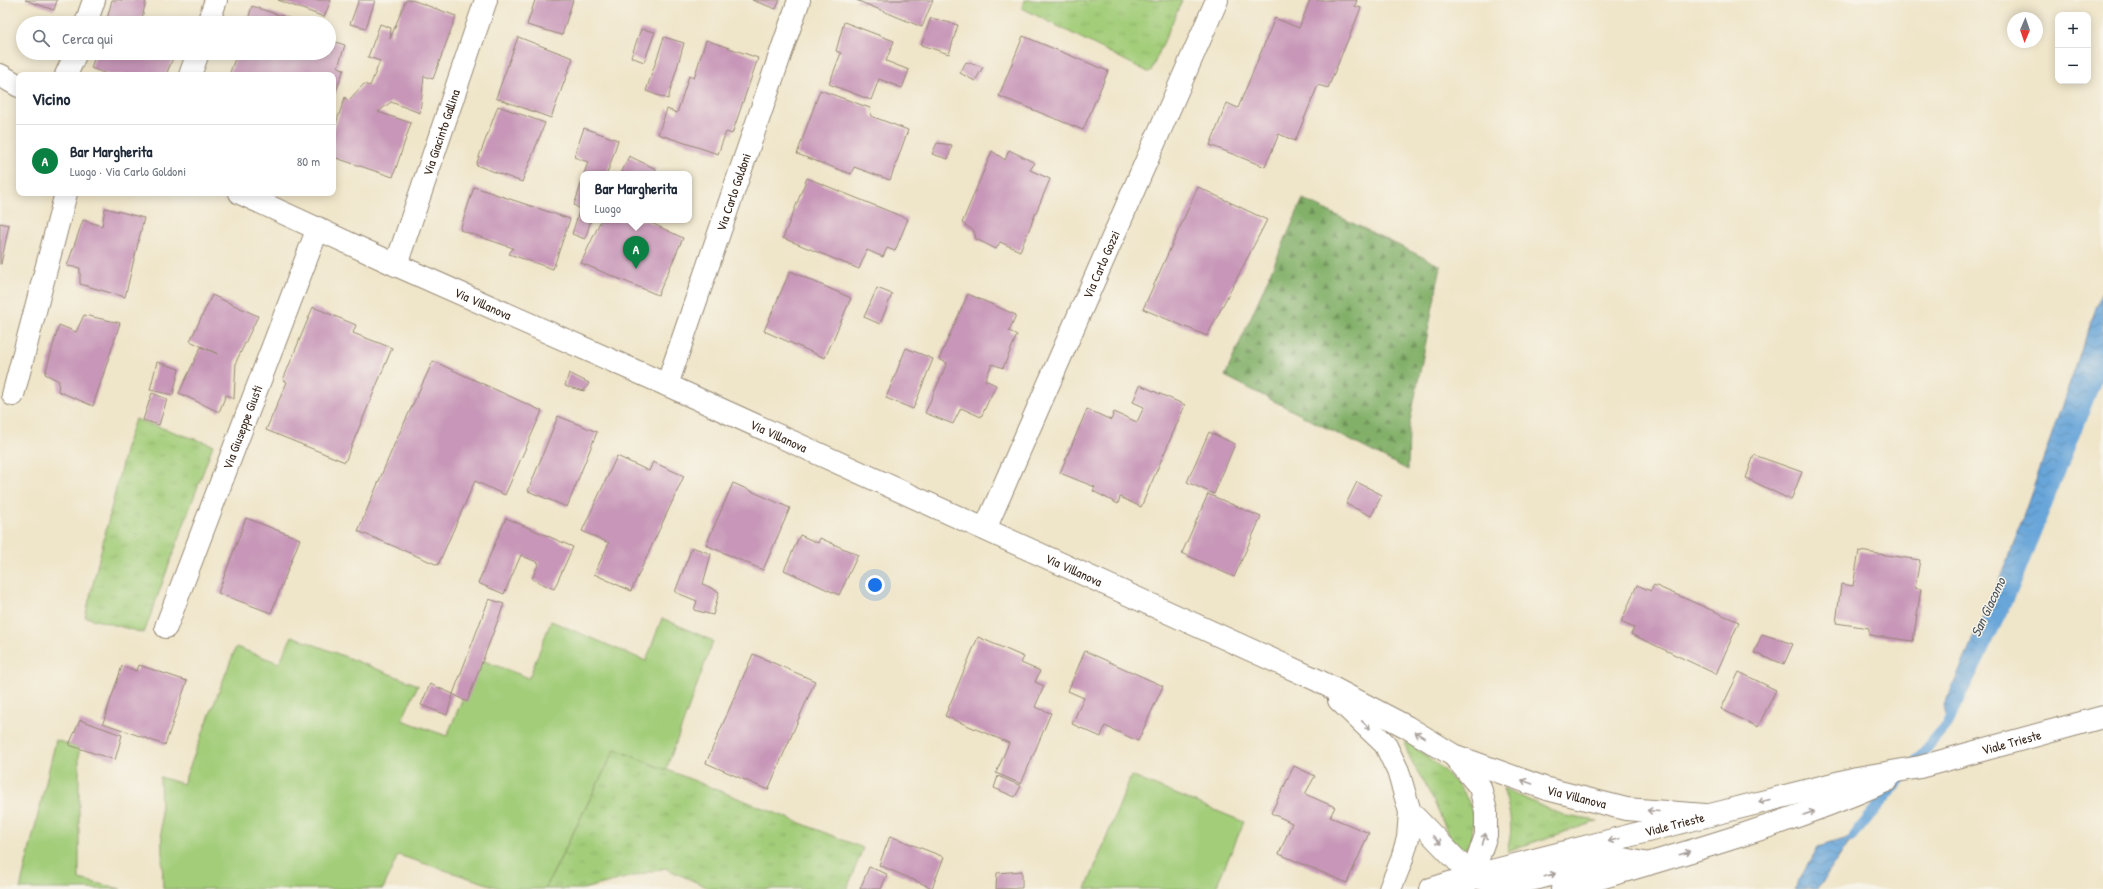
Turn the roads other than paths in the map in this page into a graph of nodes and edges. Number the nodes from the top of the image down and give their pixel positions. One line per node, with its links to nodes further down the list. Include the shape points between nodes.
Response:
1 (94, 0): 6 (street)
2 (216, 0): 7 (street)
3 (486, 0): 17 (street, Via Giacinto Gallina)
4 (800, 0): 18 (street, Via Carlo Goldoni)
5 (1217, 0): 20 (street, Via Carlo Gozzi)
6 (88, 16)
7 (210, 16)
8 (73, 60): 10 (street)
9 (195, 60): 11 (street)
10 (67, 72)
11 (191, 72)
12 (0, 75): 13 (street)
13 (16, 84)
14 (65, 196): 19 (street)
15 (247, 196): 16 (street, Via Villanova)
16 (318, 228): 17 (street, Via Villanova); 21 (street, Via Giuseppe Giusti)
17 (396, 265): 18 (street, Via Villanova)
18 (667, 385): 20 (street, Via Villanova)
19 (13, 395)
20 (985, 529): 22 (street, Via Villanova)
21 (166, 627)
22 (1317, 680): 24 (street, Via Villanova, one-way to 22, via 1407,727); 26 (street, Via Villanova, one-way to 26, via 1385,744 1398,771)
23 (2103, 717): 25 (street, Viale Trieste)
24 (1453, 755): 27 (street, Via Villanova, one-way to 24, via 1626,809 1547,789); 29 (street, Via Villanova, one-way to 24, via 1486,835 1486,811 1480,787)
25 (1920, 767): 27 (street, Viale Trieste, one-way to 27, via 1856,778); 28 (street, Viale Trieste, one-way to 25, via 1731,840 1834,804)
26 (1410, 812): 29 (street, Via Villanova, one-way to 29); 30 (street, Via Villanova, via 1408,838 1402,862)
27 (1706, 816): 29 (street, Viale Trieste, one-way to 29)
28 (1648, 864): 29 (street, one-way to 28, via 1506,885 1601,861 1624,859); 32 (street, Viale Trieste)
29 (1467, 883): 31 (street, Viale Trieste)
30 (1390, 889)
31 (1431, 889)
32 (1562, 889)

